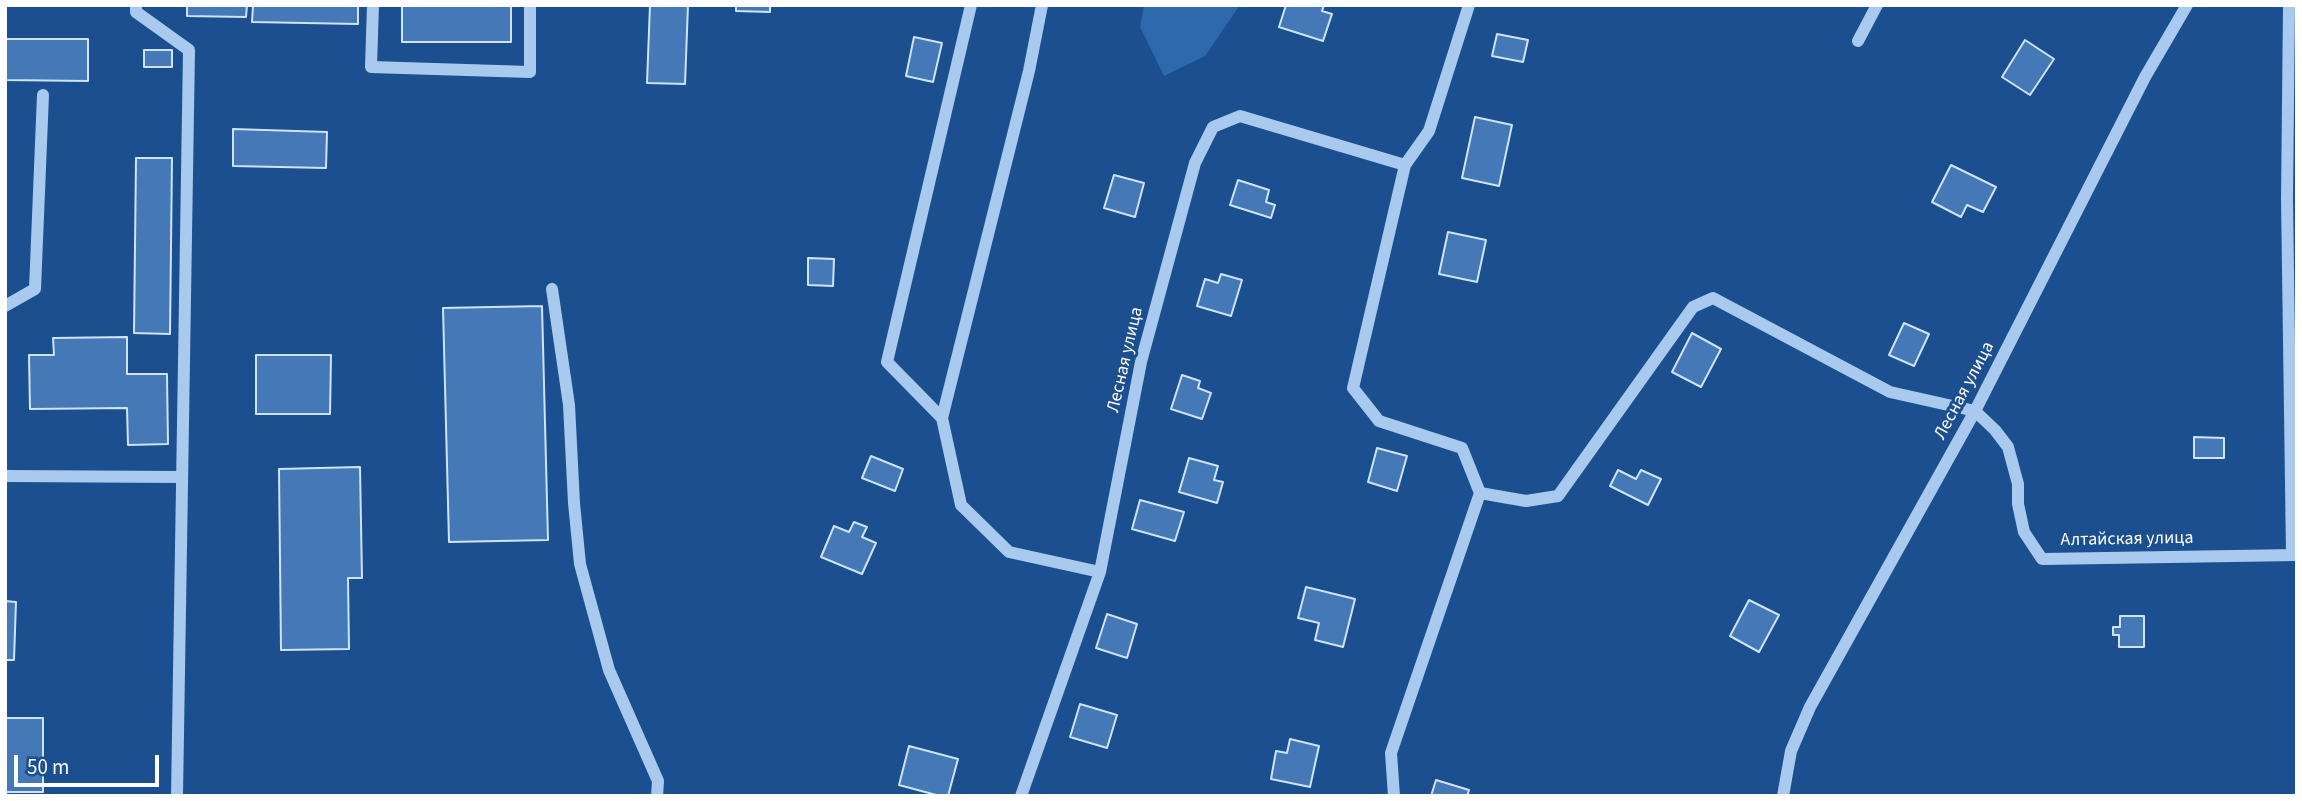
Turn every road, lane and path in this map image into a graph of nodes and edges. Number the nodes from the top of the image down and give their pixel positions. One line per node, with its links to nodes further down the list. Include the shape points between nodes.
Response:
1 (136, 5): 18 (street, via 136,12 189,50)
2 (373, 5): 3 (street, via 371,67 530,72)
3 (530, 5)
4 (971, 5): 16 (street, via 887,362)
5 (1042, 5): 16 (street)
6 (1469, 5): 12 (street, via 1429,131)
7 (1877, 5): 10 (street)
8 (2187, 5): 15 (street, Лесная улица, via 2145,77)
9 (2289, 5): 20 (street, via 2287,212)
10 (1857, 41)
11 (43, 94): 14 (street, via 35,289)
12 (1405, 165): 19 (street, via 1353,388 1379,421 1462,448); 21 (street, Лесная улица, via 1240,116 1213,127 1195,163 1141,362)
13 (552, 289): 23 (street, via 569,405 580,564 609,670 658,781)
14 (5, 306)
15 (1975, 411): 19 (street, via 1889,392 1713,298 1693,307 1558,496 1526,501); 20 (street, Алтайская улица, via 2008,447 2024,532 2042,559); 26 (street, Лесная улица, via 1810,707 1791,751)
16 (942, 418): 21 (street, via 961,505 1009,552)
17 (5, 475): 18 (street)
18 (182, 477): 22 (street)
19 (1480, 493): 25 (street, via 1391,753)
20 (2295, 555)
21 (1100, 572): 24 (street, Лесная улица)
22 (177, 796)
23 (657, 796)
24 (1021, 796)
25 (1394, 796)
26 (1783, 796)

